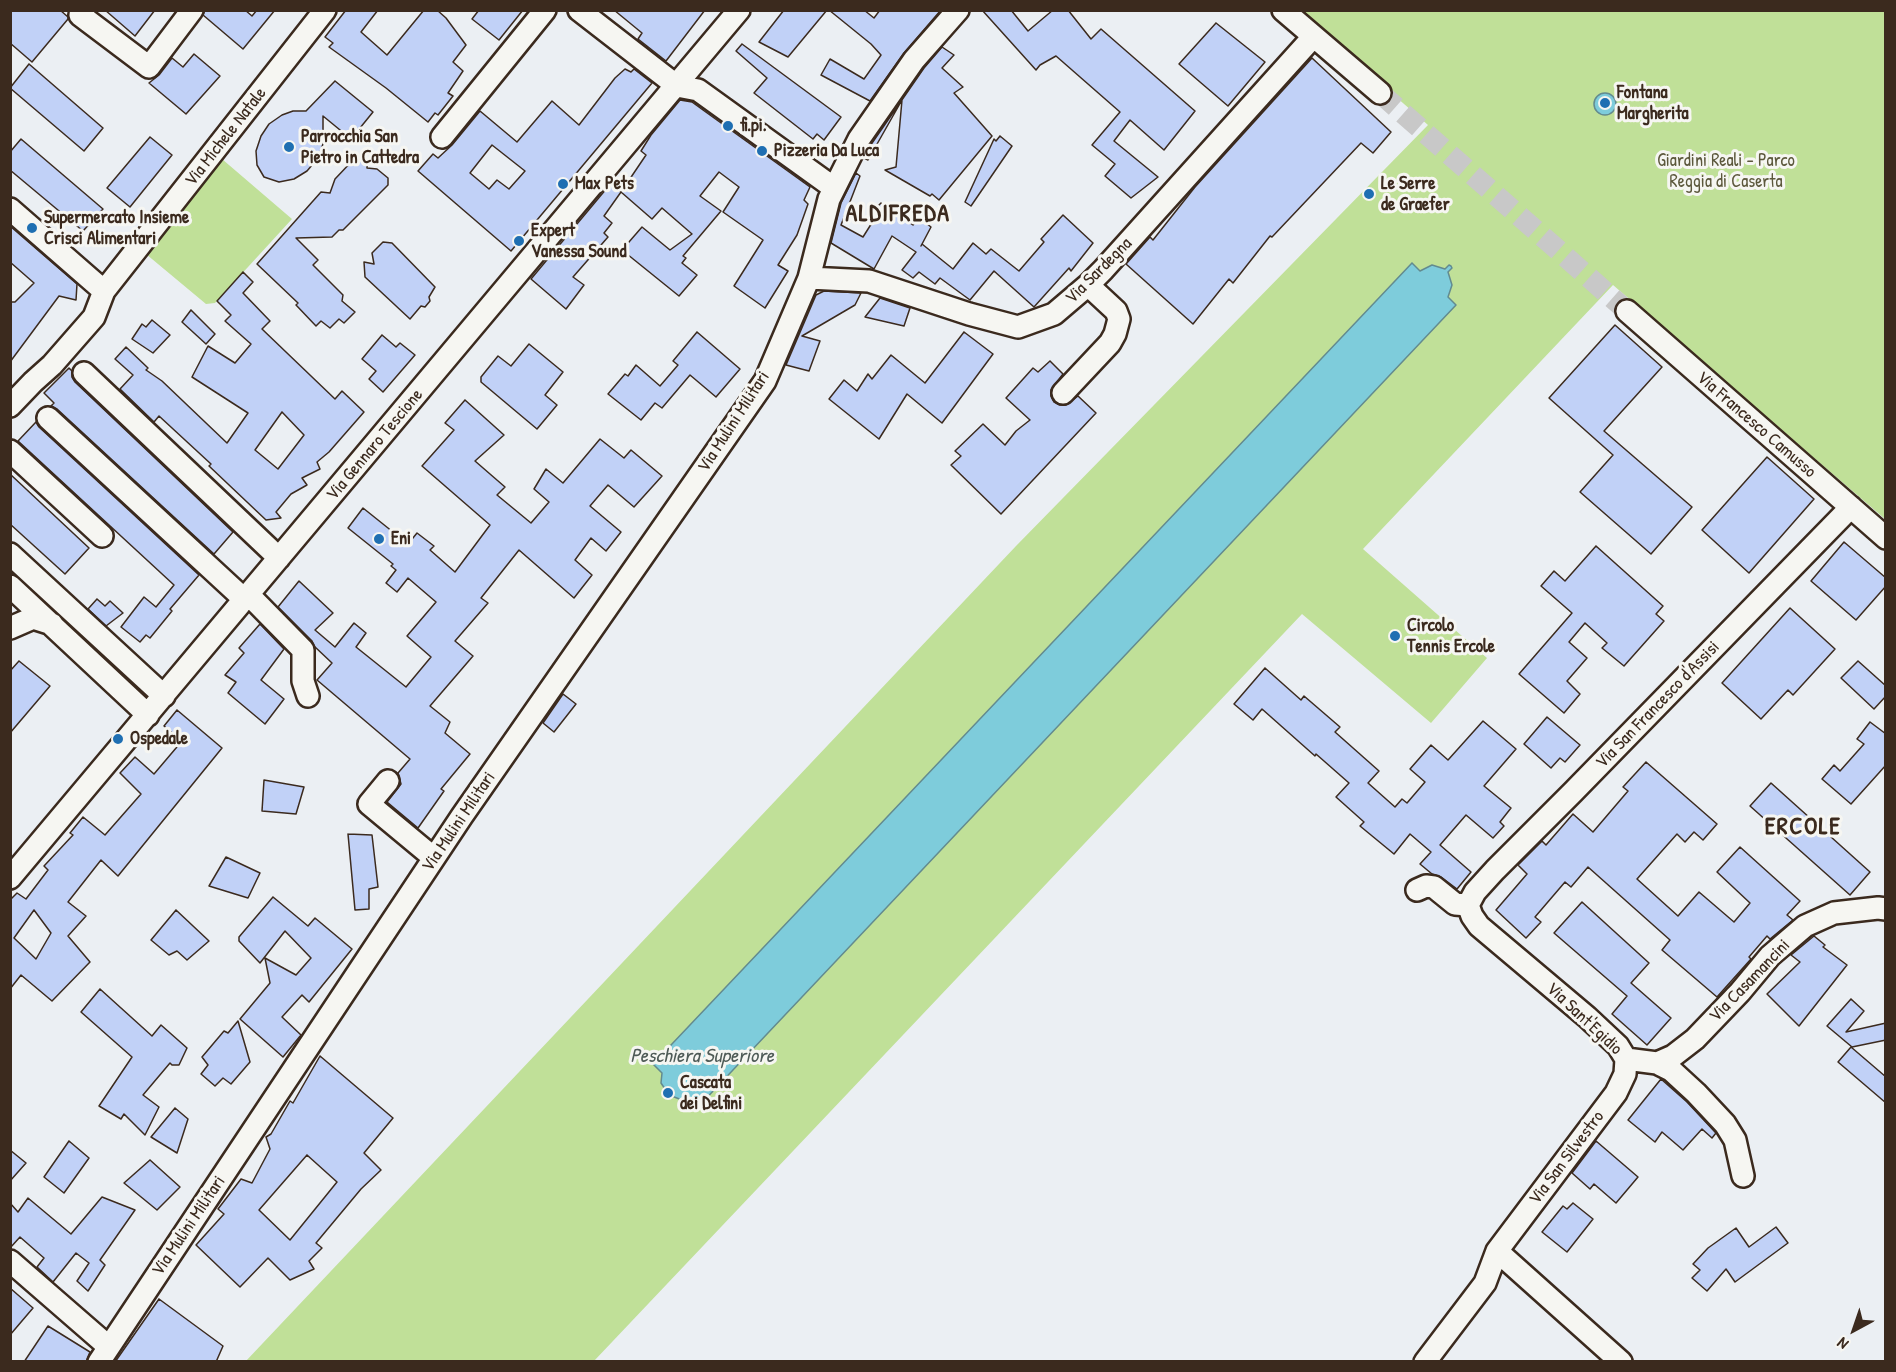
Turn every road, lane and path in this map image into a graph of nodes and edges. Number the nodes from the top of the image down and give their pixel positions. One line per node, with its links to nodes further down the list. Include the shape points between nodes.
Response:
1 (192, 10): 8 (street, via 149,67)
2 (325, 10): 17 (street, Via Michele Natale)
3 (545, 10): 12 (street)
4 (579, 10): 10 (street)
5 (739, 10): 10 (street, Via Gennaro Tescione)
6 (958, 10): 13 (street, Via Mulini Militari, via 914,60 859,139)
7 (1283, 10): 9 (street)
8 (82, 13)
9 (1313, 37): 11 (street); 16 (street, Via Sardegna)
10 (677, 86): 13 (street, via 698,90); 28 (street, Via Gennaro Tescione)
11 (1380, 93)
12 (442, 136)
13 (834, 188): 15 (street, Via Mulini Militari)
14 (10, 209): 17 (street)
15 (809, 278): 16 (street, Via Sardegna, via 869,281 1018,327 1054,314); 37 (street, Via Mulini Militari, via 765,381)
16 (1088, 285): 20 (street, via 1116,311 1119,319 1110,343)
17 (104, 291): 21 (street, Via Michele Natale, via 94,317)
18 (1627, 311): 24 (street, Via Francesco Camusso)
19 (84, 372): 28 (street)
20 (1063, 393)
21 (10, 406)
22 (48, 418): 30 (street)
23 (10, 451): 25 (street)
24 (1851, 507): 26 (street, Via Francesco Camusso); 40 (street, Via San Francesco d'Assisi, via 1495,870)
25 (102, 536)
26 (1886, 538)
27 (10, 554): 33 (street)
28 (279, 558): 30 (street, Via Gennaro Tescione)
29 (10, 586): 31 (street)
30 (247, 598): 33 (street, Via Gennaro Tescione); 34 (street, via 303,650 303,681)
31 (52, 625): 32 (street, via 33,618); 35 (street)
32 (10, 628)
33 (164, 696): 35 (street, Via Gennaro Tescione)
34 (308, 696)
35 (148, 715): 38 (street, Via Gennaro Tescione)
36 (388, 781): 37 (street, via 369,804)
37 (434, 858): 47 (street, Via Mulini Militari)
38 (10, 878)
39 (1418, 890): 40 (street, via 1434,887 1455,904)
40 (1468, 905): 42 (street, Via Sant'Egidio, via 1479,926 1587,1017)
41 (1886, 909): 43 (street, Via Casamancini, via 1834,913 1805,926 1770,956 1695,1039)
42 (1626, 1059): 43 (street, Via Sant'Egidio); 45 (street, Via San Silvestro, via 1625,1074 1616,1093)
43 (1657, 1063): 44 (street, Via Sant'Egidio, via 1671,1070 1725,1124 1735,1140)
44 (1743, 1176)
45 (1497, 1251): 48 (street, Via San Silvestro, via 1485,1283); 49 (street)
46 (10, 1261): 47 (street)
47 (104, 1354)
48 (1425, 1362)
49 (1621, 1362)

